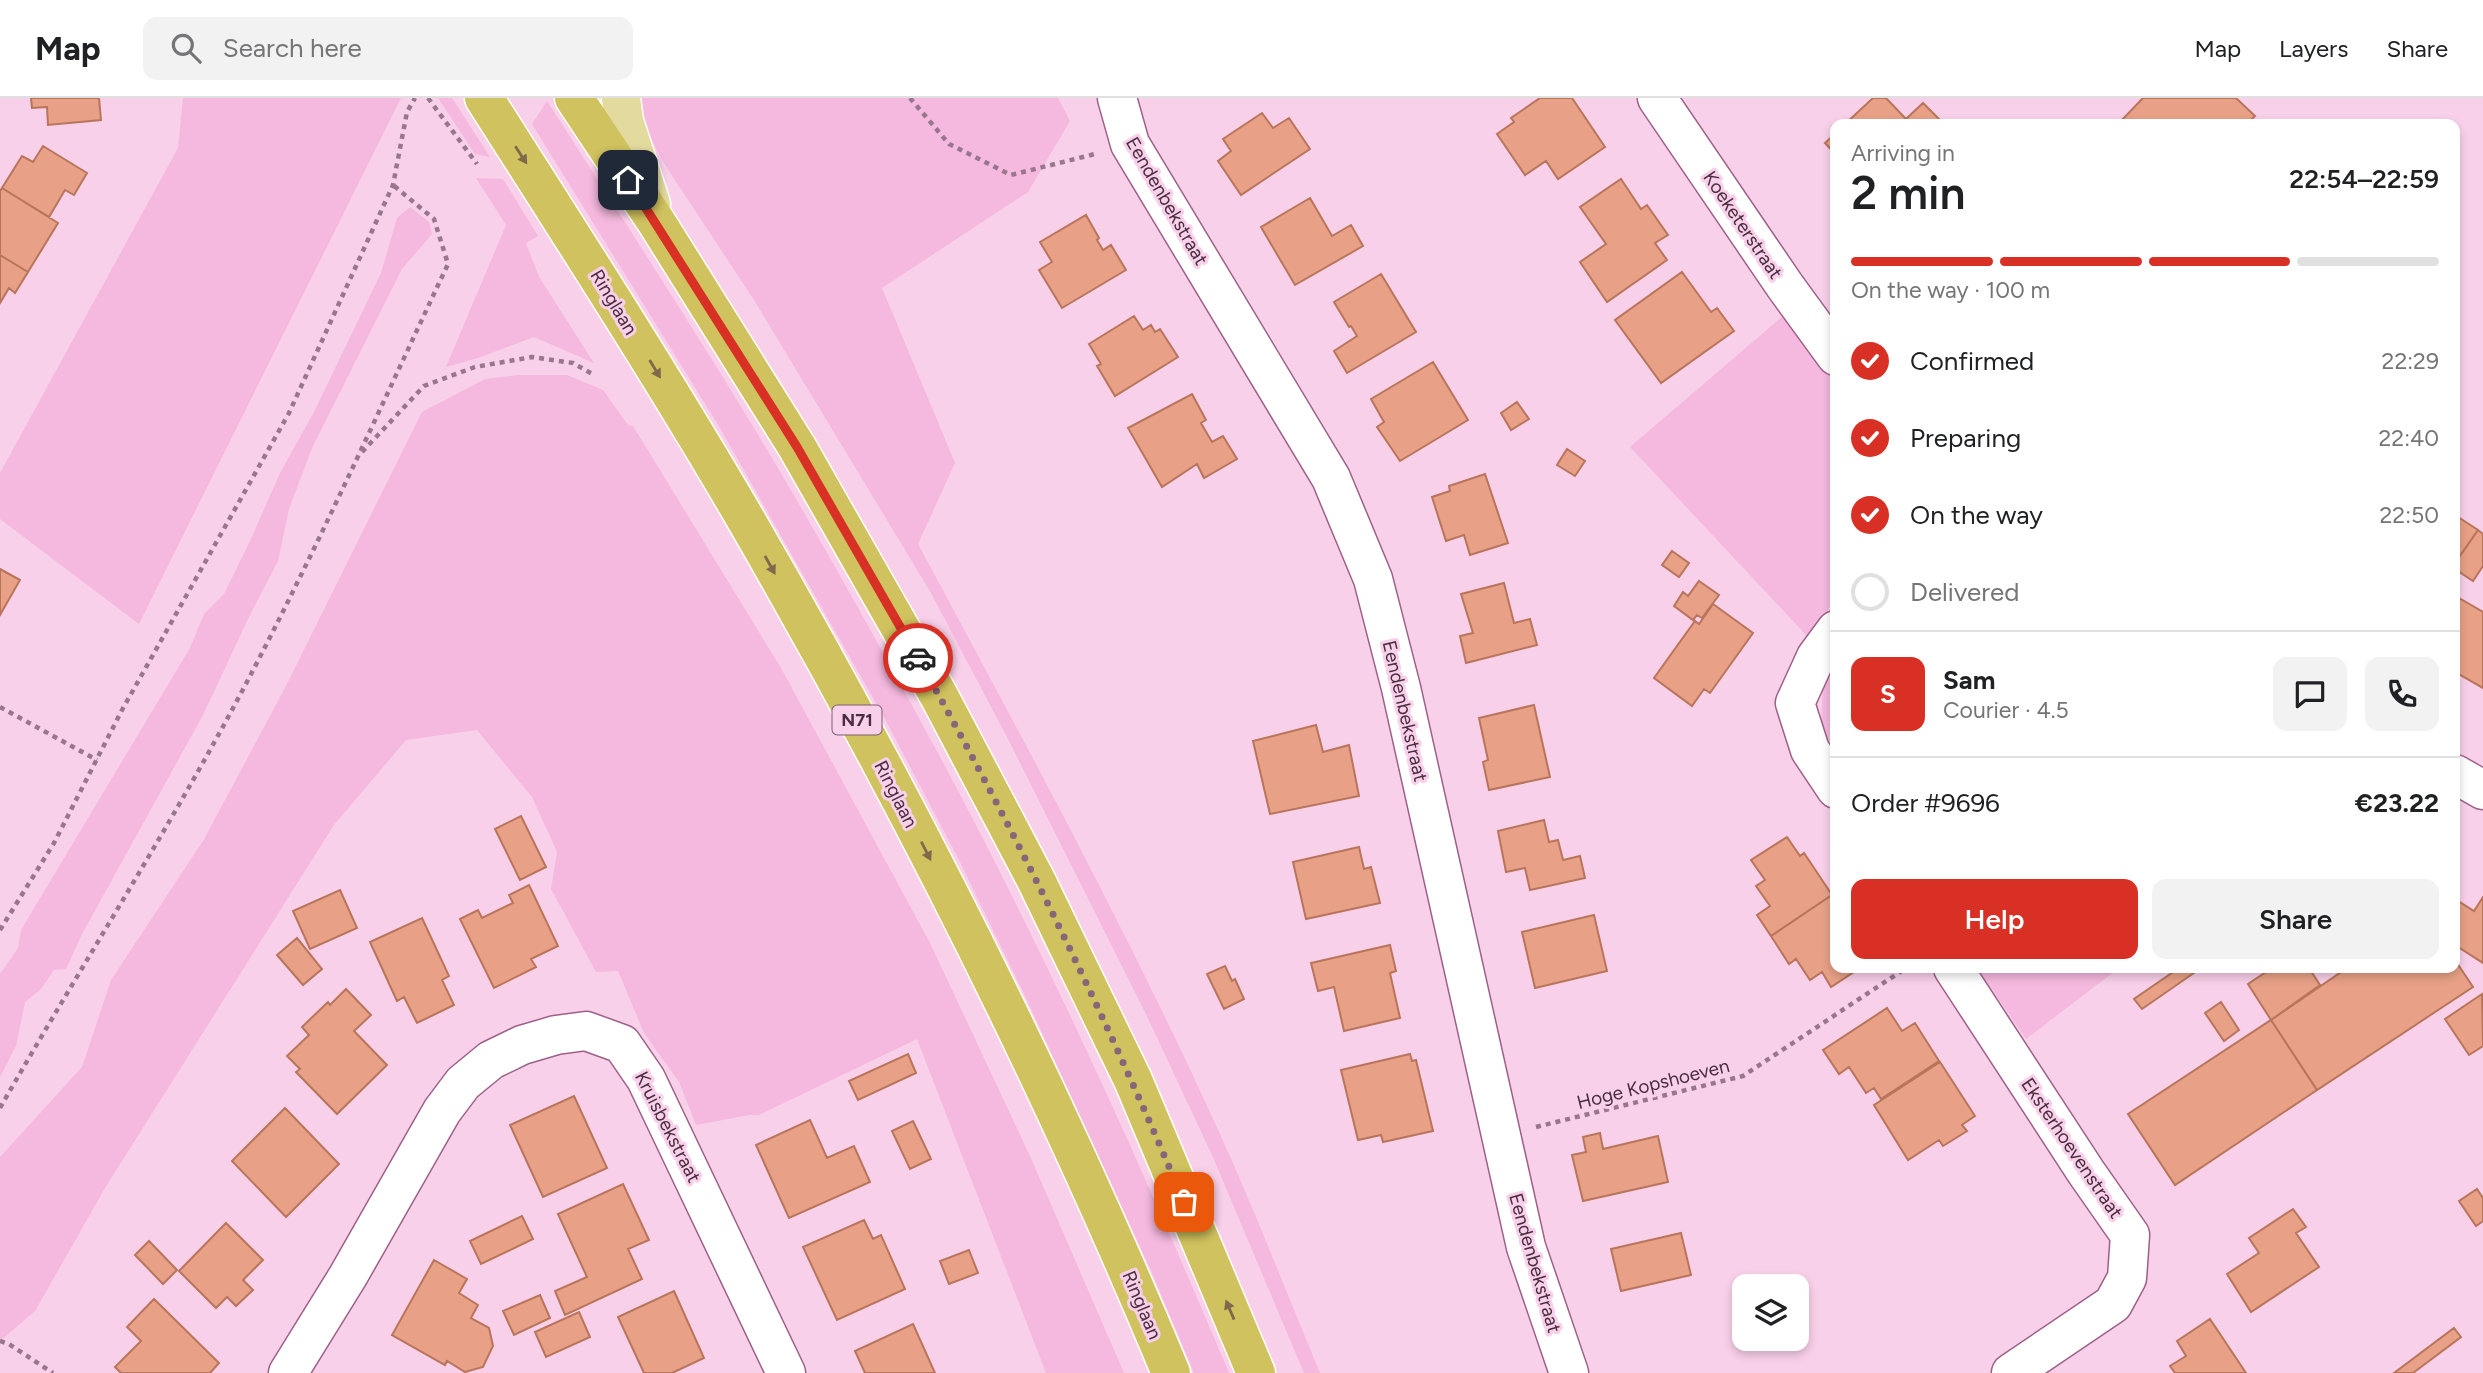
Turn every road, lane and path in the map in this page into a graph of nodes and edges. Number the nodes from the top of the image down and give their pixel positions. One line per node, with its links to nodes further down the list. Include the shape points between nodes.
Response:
1 (415, 98): 9 (path, via 407,112)
2 (484, 98): 29 (highway, Ringlaan / N71, one-way to 29, via 600,278 738,507 881,763 1014,1022)
3 (574, 98): 10 (highway)
4 (621, 98): 10 (main road)
5 (910, 98): 8 (path, via 949,144 1011,176)
6 (1117, 98): 8 (street, Eendenbekstraat)
7 (1657, 98): 11 (street, Koeketerstraat)
8 (1130, 145): 24 (street, Eendenbekstraat, via 1331,478 1373,579)
9 (393, 185): 13 (path, via 434,219 449,264); 16 (path, via 289,413)
10 (657, 223): 30 (highway, one-way to 10, via 1133,1080 1030,868 835,512)
11 (1830, 348)
12 (594, 375): 13 (path, via 573,363 532,357 475,367 424,386)
13 (359, 455): 23 (path, via 249,679)
14 (1830, 638): 18 (street, via 1816,657 1796,703 1810,750)
15 (0, 707): 16 (path)
16 (97, 760): 20 (path, via 54,843)
17 (2460, 777): 19 (street)
18 (1830, 780)
19 (2483, 790)
20 (0, 930)
21 (1898, 973): 24 (path, Hoge Kopshoeven, via 1743,1076)
22 (1956, 973): 32 (street, Eksterhoevenstraat, via 2130,1235 2127,1278 2113,1304)
23 (0, 1108)
24 (1502, 1135): 31 (street, Eendenbekstraat, via 1526,1247)
25 (0, 1341): 26 (path)
26 (53, 1373)
27 (288, 1373): 28 (street, Kruisbekstraat, via 442,1111 463,1083 491,1060 522,1045 586,1031 622,1044 646,1079)
28 (786, 1373)
29 (1171, 1373)
30 (1256, 1373)
31 (1569, 1373)
32 (2011, 1373)

